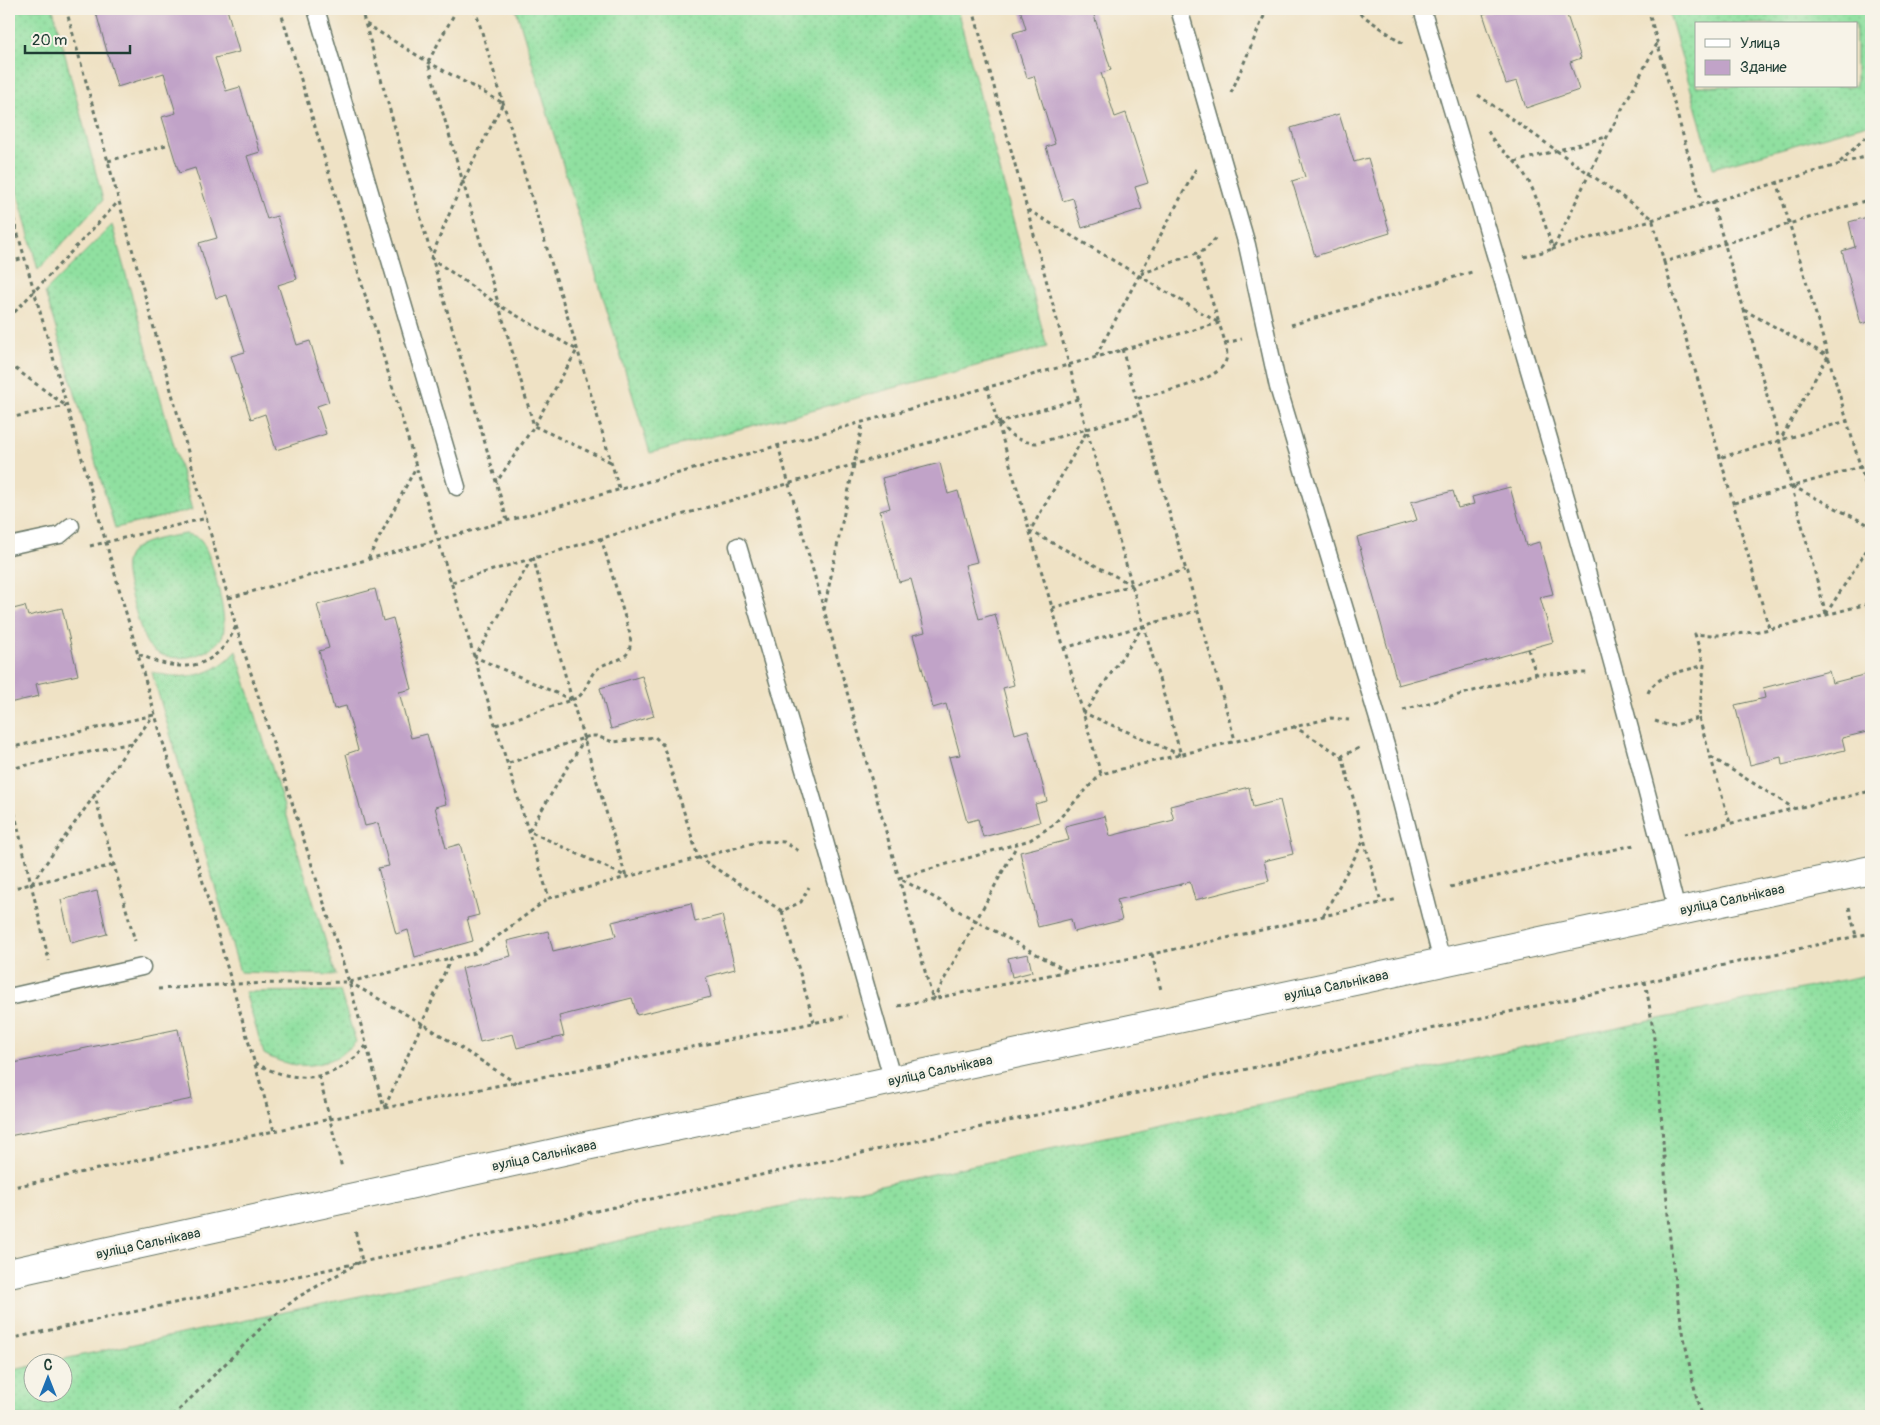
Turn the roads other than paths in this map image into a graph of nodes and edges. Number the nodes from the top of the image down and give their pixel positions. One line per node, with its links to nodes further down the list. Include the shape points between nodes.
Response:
1 (316, 9): 4 (lane)
2 (1178, 9): 10 (lane, via 1252,263 1278,387 1377,717)
3 (1422, 9): 9 (lane, via 1614,672)
4 (456, 487)
5 (71, 526): 6 (lane, via 60,535)
6 (9, 546)
7 (738, 546): 13 (lane)
8 (1871, 870): 9 (street, вуліца Сальнікава)
9 (1677, 911): 10 (street, вуліца Сальнікава)
10 (1442, 962): 13 (street, вуліца Сальнікава)
11 (142, 967): 12 (lane)
12 (9, 997)
13 (893, 1080): 14 (street, вуліца Сальнікава)
14 (9, 1273)

